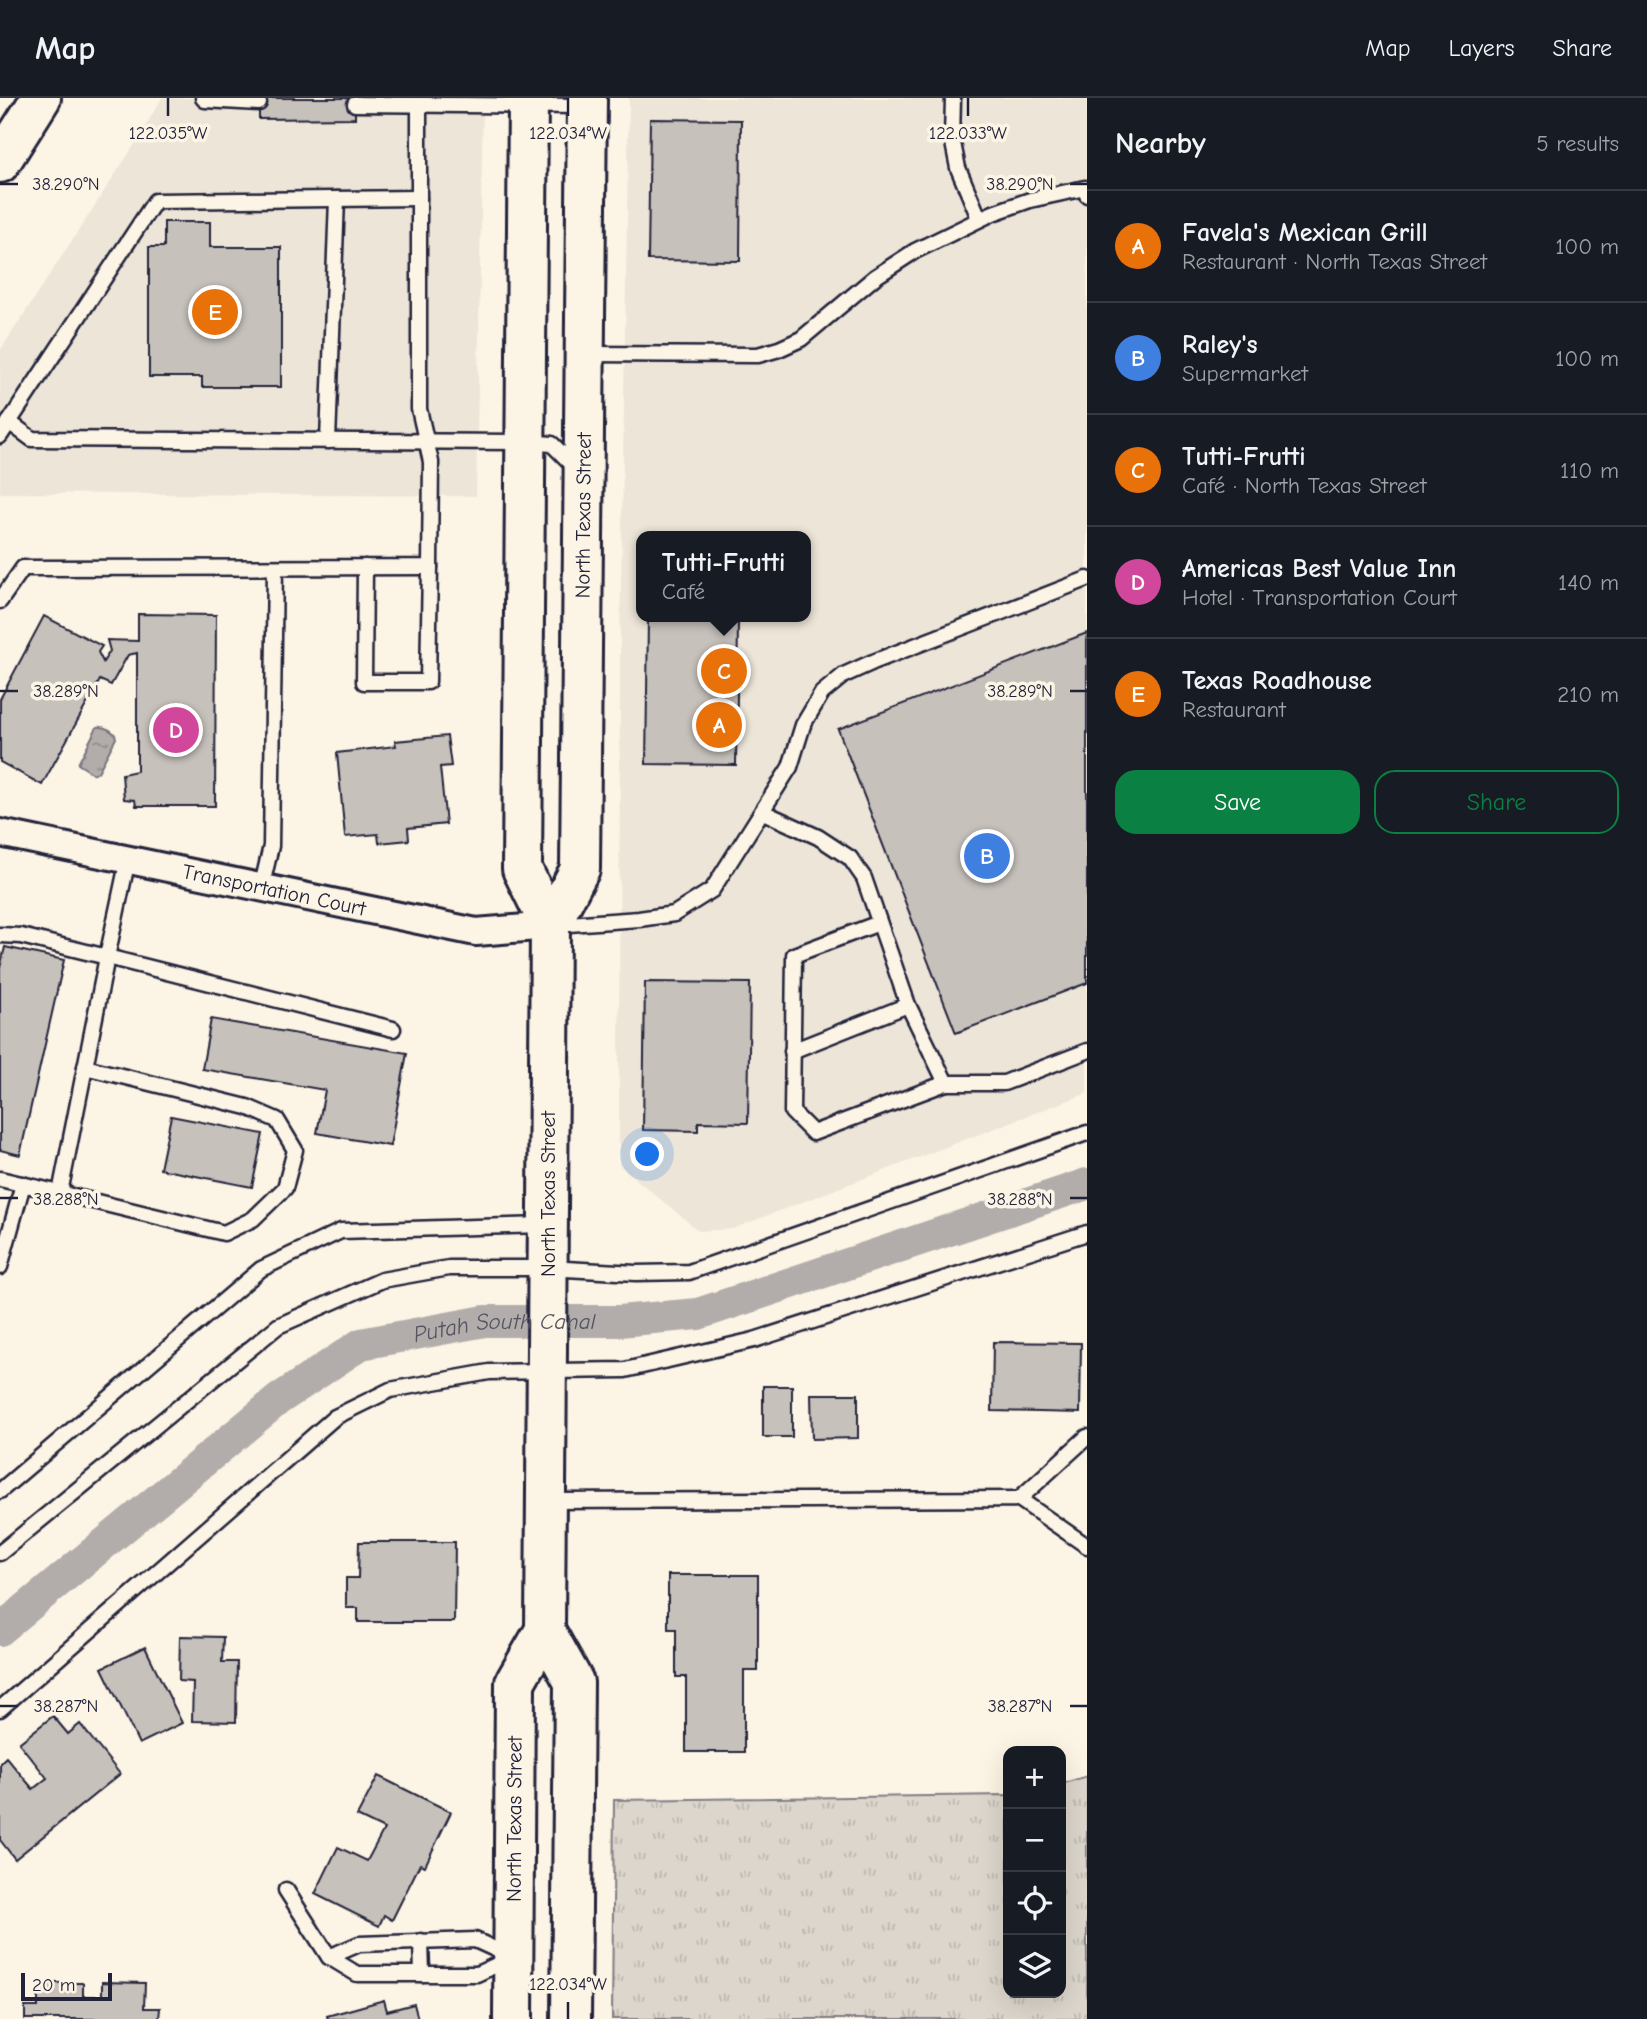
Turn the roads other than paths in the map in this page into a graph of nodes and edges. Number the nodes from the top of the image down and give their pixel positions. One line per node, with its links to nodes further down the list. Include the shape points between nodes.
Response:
1 (41, 98): 11 (main road)
2 (203, 98): 8 (lane)
3 (953, 98): 15 (lane, via 952,138 958,168)
4 (400, 102): 9 (lane); 10 (lane)
5 (463, 102): 6 (lane); 10 (lane)
6 (528, 102): 7 (lane); 21 (main road, North Texas Street)
7 (587, 102): 16 (main road, North Texas Street)
8 (259, 103)
9 (355, 104)
10 (419, 106): 13 (lane)
11 (0, 163)
12 (1086, 190): 15 (lane, via 1030,200)
13 (419, 198): 14 (lane); 20 (lane, via 419,409)
14 (337, 199): 17 (lane, via 155,201); 19 (lane)
15 (979, 218): 16 (lane, via 905,257 801,339 779,349 758,355)
16 (584, 354): 22 (main road, North Texas Street)
17 (9, 422): 18 (lane); 19 (lane, via 32,439)
18 (0, 436)
19 (328, 441): 20 (lane)
20 (426, 441): 21 (lane); 24 (lane, via 431,462)
21 (526, 442): 22 (lane, via 552,444); 33 (main road, North Texas Street, via 522,869)
22 (583, 475): 33 (main road, North Texas Street, via 580,869)
23 (365, 567): 24 (lane); 24 (lane, via 364,682 428,682); 25 (lane)
24 (430, 567)
25 (275, 568): 27 (lane, via 23,568); 31 (lane, via 271,846)
26 (1087, 579): 28 (lane, via 844,675 822,693 809,712 790,767)
27 (0, 601)
28 (763, 812): 32 (lane, via 818,837 850,858 864,878); 33 (lane, via 712,890 674,914)
29 (0, 833): 30 (street, Transportation Court)
30 (128, 859): 31 (street, Transportation Court); 35 (lane)
31 (261, 886): 33 (street, Transportation Court, via 476,932)
32 (879, 923): 36 (lane); 38 (lane, via 794,955)
33 (550, 926): 46 (main road, North Texas Street)
34 (0, 935): 35 (lane)
35 (107, 957): 37 (lane); 40 (lane)
36 (908, 1005): 38 (lane); 41 (lane)
37 (393, 1029)
38 (792, 1051): 41 (lane, via 792,1112 813,1133)
39 (1087, 1051): 41 (lane, via 1004,1083)
40 (85, 1067): 45 (lane); 45 (lane, via 247,1107 277,1120 295,1150 285,1188 253,1219 224,1233)
41 (946, 1083)
42 (1087, 1133): 49 (lane, via 689,1272)
43 (0, 1179): 44 (lane)
44 (23, 1184): 45 (lane); 48 (lane)
45 (60, 1193)
46 (548, 1225): 49 (main road, North Texas Street); 52 (lane, via 341,1231 261,1269)
47 (1087, 1233): 50 (lane, via 754,1340 625,1370)
48 (0, 1267)
49 (548, 1283): 50 (main road, North Texas Street); 56 (lane, via 449,1268 382,1280 278,1326)
50 (547, 1358): 54 (main road, North Texas Street); 58 (lane, via 390,1390 335,1416)
51 (1087, 1437): 53 (lane)
52 (0, 1491)
53 (1020, 1499): 54 (lane); 55 (lane)
54 (546, 1501): 57 (main road, North Texas Street)
55 (1087, 1546)
56 (0, 1553)
57 (545, 1630): 62 (main road, North Texas Street, via 515,1682); 65 (main road, North Texas Street, via 574,1682)
58 (0, 1709)
59 (286, 1890): 61 (lane)
60 (421, 1941): 61 (lane, via 359,1944); 62 (lane, via 475,1940); 63 (lane)
61 (329, 1957): 63 (lane, via 358,1974)
62 (513, 1957): 63 (lane, via 477,1975); 64 (main road, North Texas Street)
63 (422, 1974)
64 (513, 2019)
65 (571, 2019)

